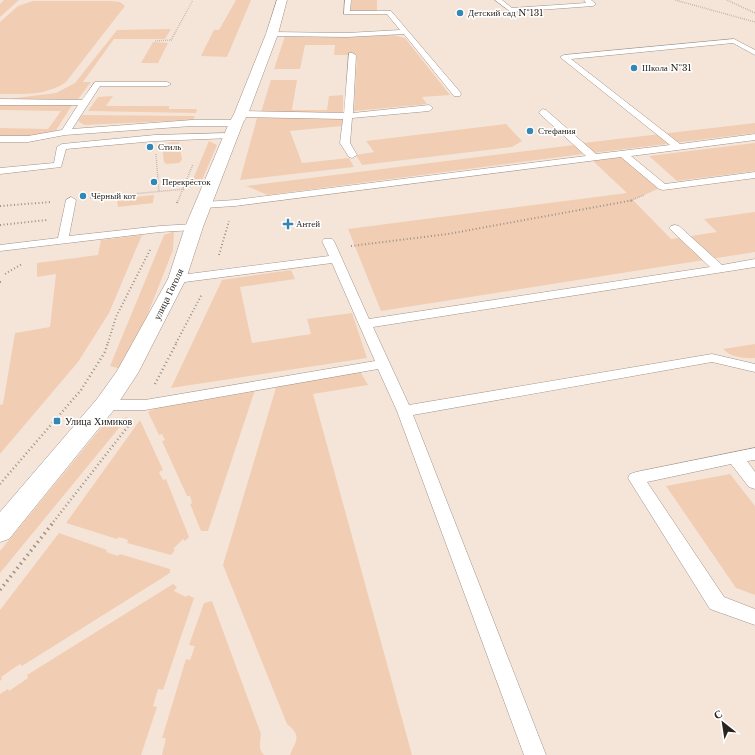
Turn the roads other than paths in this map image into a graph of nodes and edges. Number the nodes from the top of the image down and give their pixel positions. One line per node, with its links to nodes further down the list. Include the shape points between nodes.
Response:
1 (282, 0): 6 (street, улица Гоголя)
2 (348, 0): 5 (lane, via 346,12 388,9)
3 (498, 0): 4 (lane, via 511,10 593,4)
4 (587, 0)
5 (405, 32): 6 (lane, via 347,35); 10 (lane)
6 (272, 34): 16 (street, улица Гоголя)
7 (755, 53): 20 (lane, via 734,41 564,56)
8 (352, 55): 15 (lane)
9 (167, 84): 12 (lane, via 98,84)
10 (457, 94)
11 (0, 102): 12 (lane)
12 (84, 103): 17 (lane)
13 (429, 108): 15 (lane)
14 (543, 112): 23 (lane)
15 (348, 116): 16 (lane); 22 (lane, via 345,143)
16 (236, 124): 17 (lane, via 192,123); 24 (lane, via 155,138 62,147 58,165); 27 (street, улица Гоголя)
17 (65, 132): 19 (lane, via 28,139)
18 (755, 137): 20 (lane)
19 (0, 139)
20 (678, 147): 21 (lane)
21 (623, 154): 23 (lane); 25 (lane, via 663,187)
22 (352, 155)
23 (594, 158): 27 (lane)
24 (0, 171)
25 (755, 175)
26 (71, 200): 30 (lane)
27 (204, 205): 28 (street, улица Гоголя)
28 (194, 227): 30 (lane); 34 (street, улица Гоголя)
29 (675, 228): 33 (lane)
30 (63, 240): 31 (lane)
31 (0, 248)
32 (755, 263): 33 (lane)
33 (719, 269): 35 (lane)
34 (177, 279): 35 (lane, via 331,250); 38 (street, улица Гоголя, via 127,373)
35 (365, 324): 36 (lane)
36 (383, 364): 38 (lane, via 145,404); 39 (lane)
37 (755, 368): 39 (lane, via 712,358)
38 (105, 405): 43 (street, улица Гоголя)
39 (404, 411): 45 (lane)
40 (755, 454): 41 (lane)
41 (735, 458): 42 (lane); 44 (lane, via 636,478 717,603)
42 (755, 483)
43 (0, 531)
44 (755, 618)
45 (535, 755)

